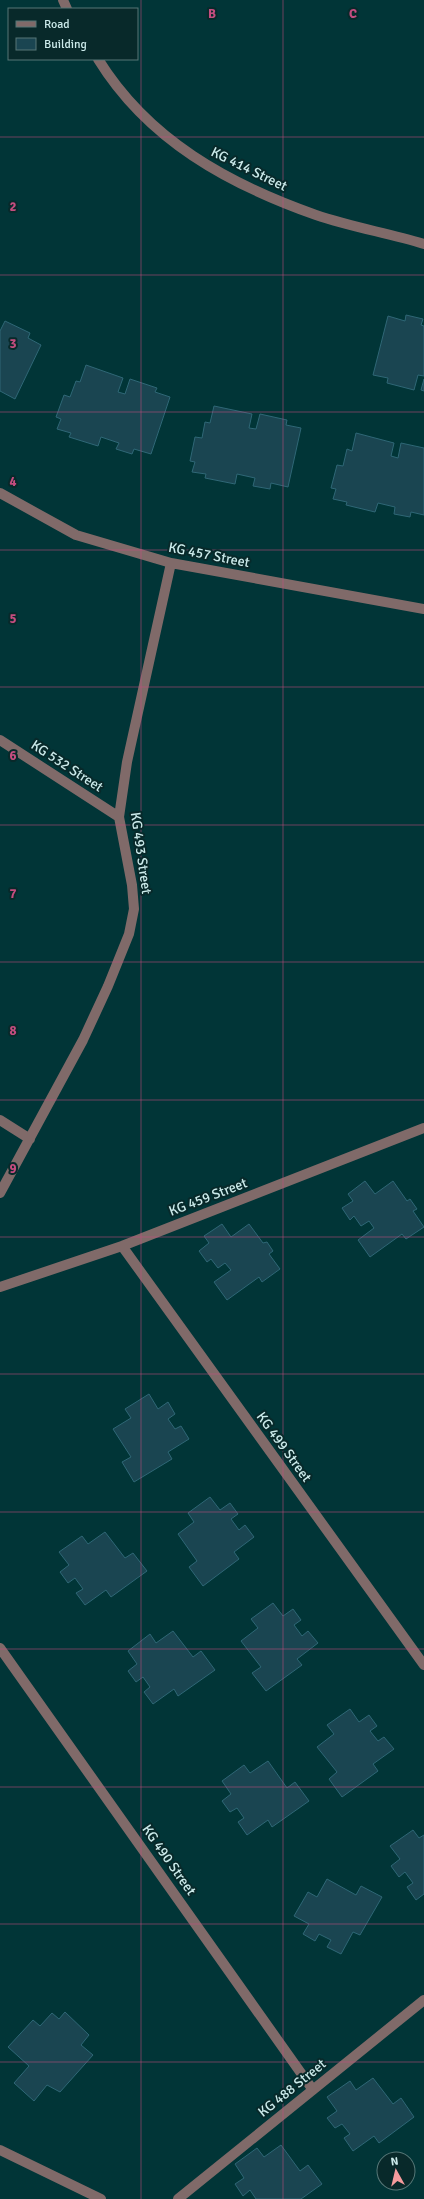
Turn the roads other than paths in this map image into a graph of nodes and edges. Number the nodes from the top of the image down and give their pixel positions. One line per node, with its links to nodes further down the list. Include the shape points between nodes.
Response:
1 (99, 60): 2 (street, KG 414 Street, via 110,79 152,126 209,168 316,215)
2 (424, 244)
3 (0, 492): 4 (street, KG 457 Street, via 76,535)
4 (171, 563): 5 (street, KG 457 Street); 7 (street, KG 493 Street, via 127,762)
5 (424, 609)
6 (0, 740): 7 (street, KG 532 Street)
7 (119, 816): 10 (street, KG 493 Street, via 132,884 134,909 129,934 83,1040)
8 (0, 1120): 10 (street)
9 (424, 1128): 12 (street, KG 459 Street)
10 (30, 1139): 11 (street, KG 493 Street)
11 (0, 1193)
12 (122, 1246): 13 (street, KG 459 Street); 15 (street, KG 499 Street)
13 (0, 1288)
14 (0, 1648): 17 (street, KG 490 Street)
15 (424, 1665)
16 (424, 2000): 17 (street, KG 488 Street)
17 (313, 2090): 20 (street, KG 488 Street)
18 (0, 2150): 19 (street)
19 (101, 2199)
20 (178, 2199)

